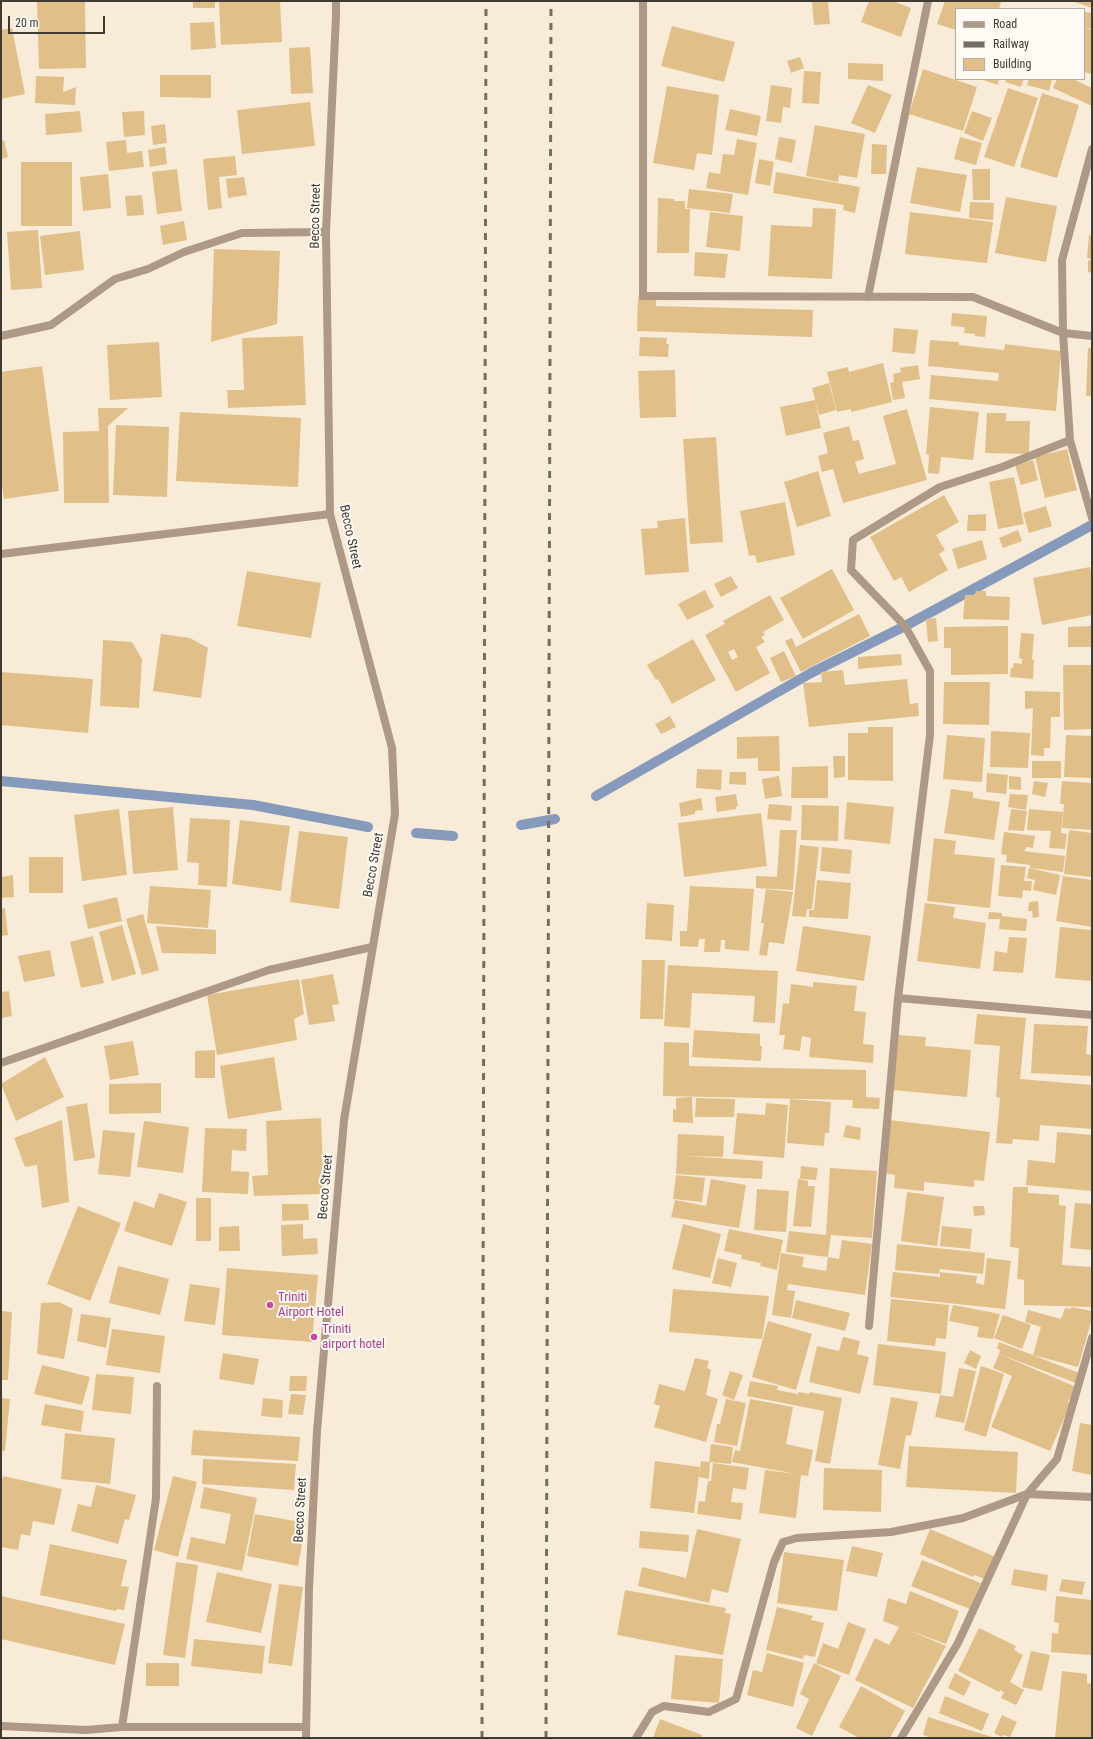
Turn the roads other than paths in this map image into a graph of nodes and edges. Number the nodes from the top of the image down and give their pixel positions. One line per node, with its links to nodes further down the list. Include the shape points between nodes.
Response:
1 (336, 1): 5 (street, Becco Street)
2 (643, 1): 6 (street, via 643,296)
3 (928, 1): 6 (street)
4 (1092, 149): 7 (street, via 1062,260)
5 (326, 232): 8 (street, via 242,233 184,252 148,269 115,278 50,325); 11 (street, Becco Street)
6 (868, 297): 7 (street, via 973,297)
7 (1063, 333): 9 (street); 10 (street)
8 (1, 336)
9 (1092, 336)
10 (1070, 440): 12 (street); 15 (street, via 1002,467 940,487 853,540 851,570 905,626 930,671 930,735)
11 (330, 514): 13 (street); 14 (street, Becco Street, via 392,748 395,814)
12 (1092, 518)
13 (1, 554)
14 (372, 947): 17 (street, via 269,970); 25 (street, Becco Street, via 344,1120 318,1423 309,1588)
15 (898, 998): 16 (street); 18 (street)
16 (1092, 1015)
17 (1, 1063)
18 (869, 1326)
19 (1092, 1338): 21 (street, via 1058,1459)
20 (157, 1386): 24 (street, via 156,1498)
21 (1027, 1494): 22 (street); 28 (street, via 963,1518 891,1532 797,1538 783,1542 774,1562 736,1699 709,1712 664,1706 652,1712); 29 (street, via 958,1643)
22 (1092, 1497)
23 (1, 1726): 26 (street)
24 (122, 1727): 25 (street); 26 (street)
25 (306, 1727): 27 (street, Becco Street)
26 (87, 1734)
27 (306, 1738)
28 (636, 1738)
29 (901, 1738)

